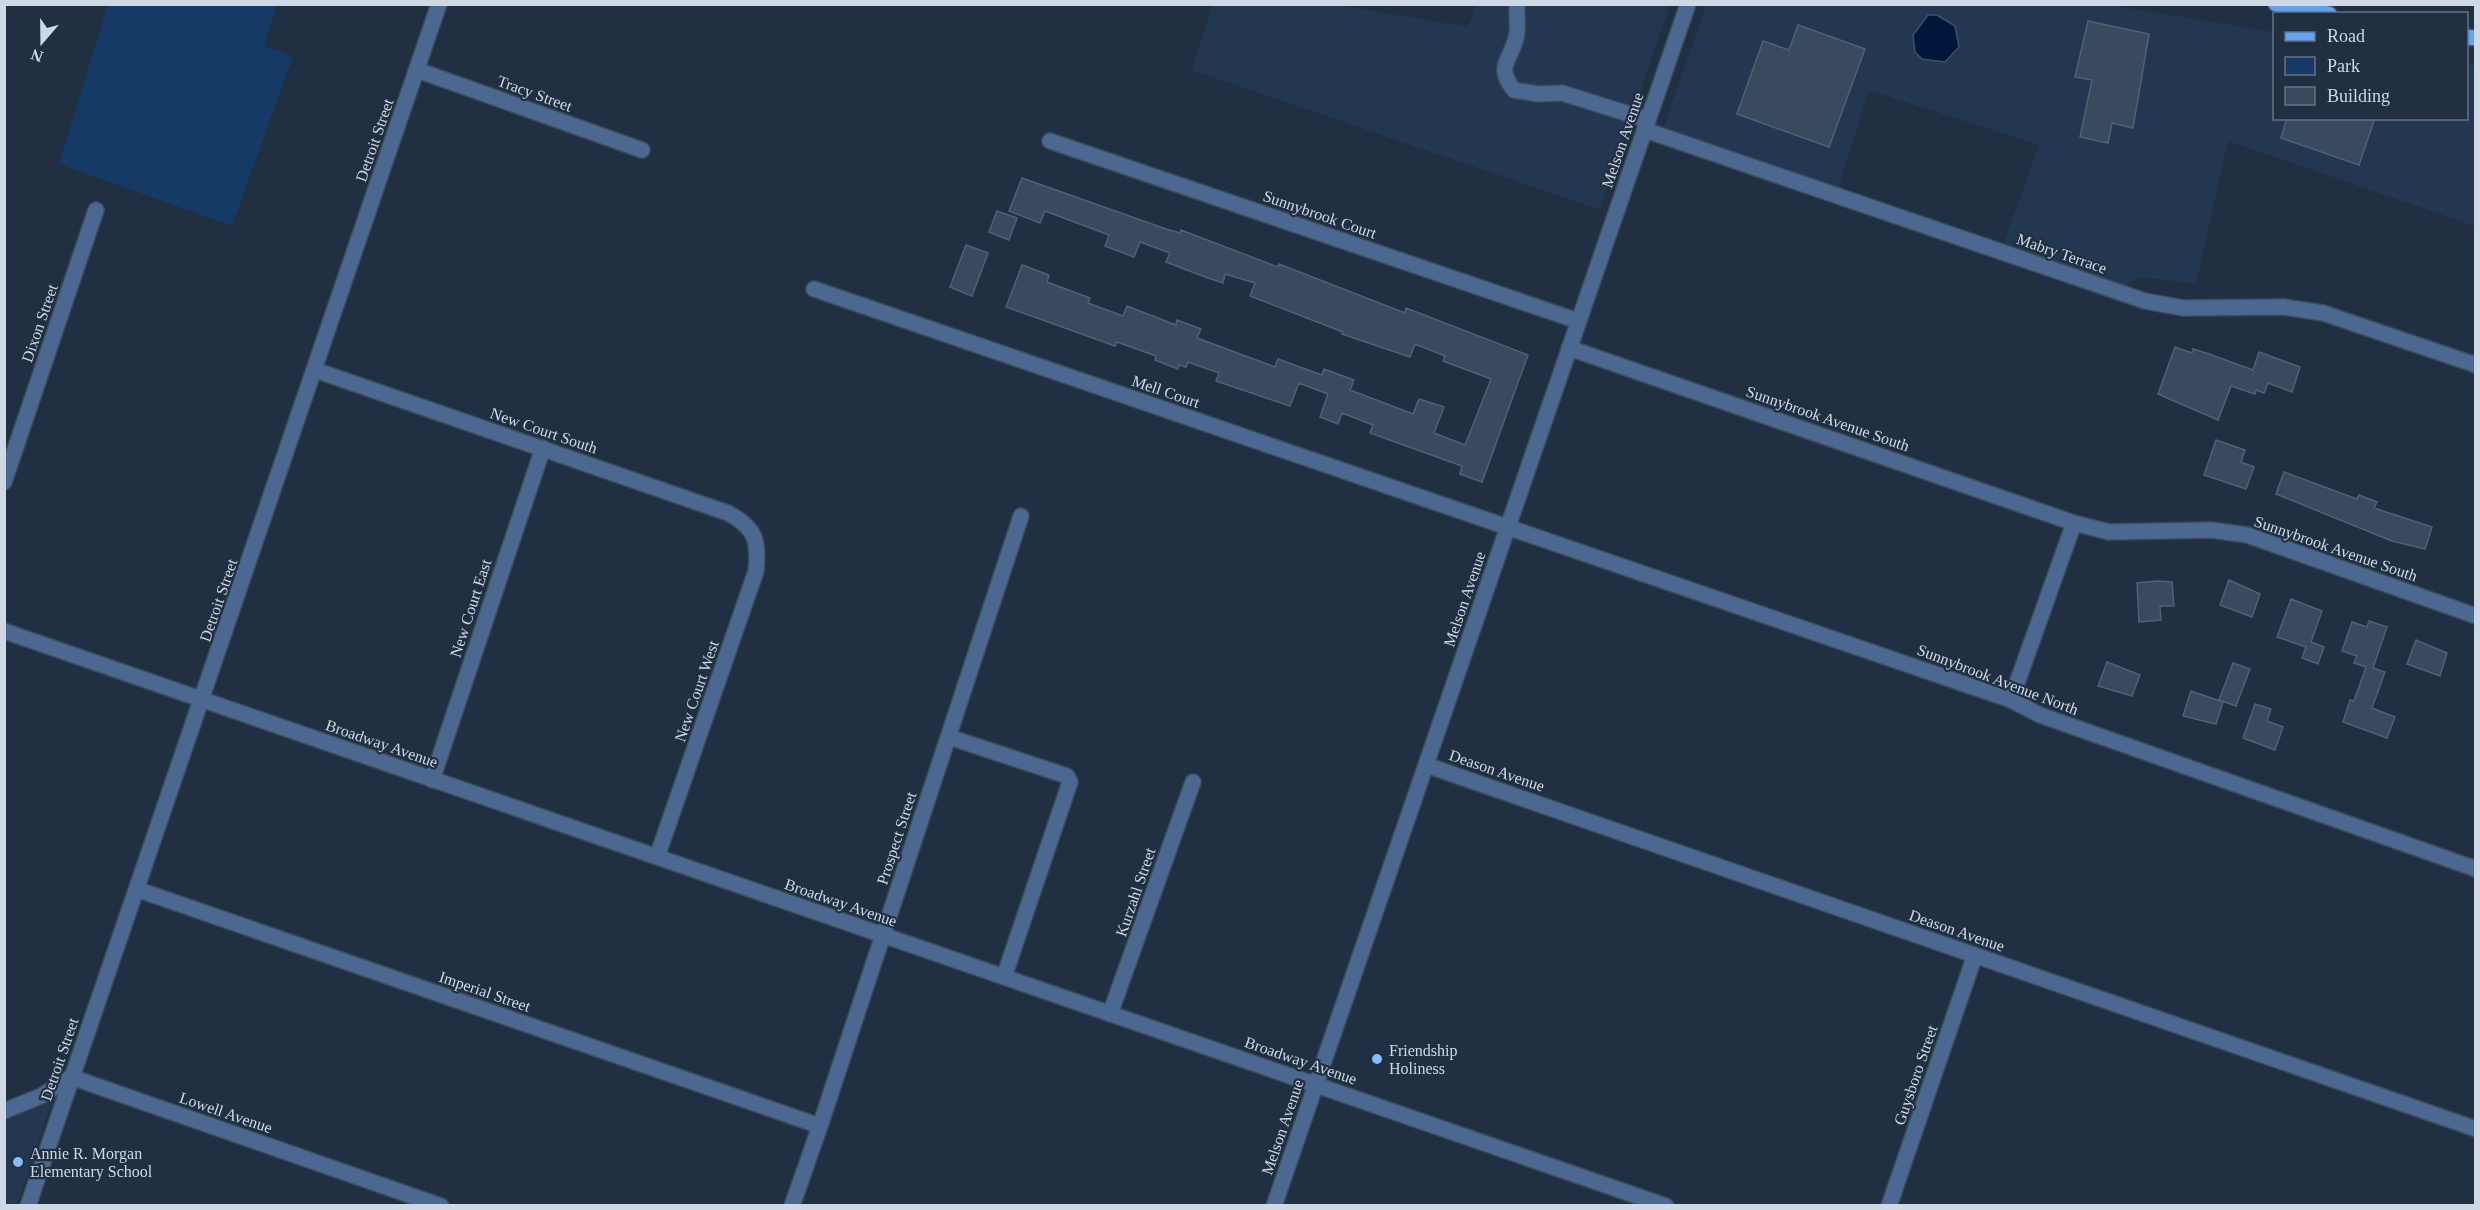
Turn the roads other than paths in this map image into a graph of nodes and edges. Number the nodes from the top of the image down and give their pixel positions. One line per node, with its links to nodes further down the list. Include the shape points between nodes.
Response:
1 (439, 4): 6 (street, Detroit Street)
2 (1517, 4): 7 (street, Mabry Terrace, via 1516,38 1503,65 1506,80 1514,90 1562,93)
3 (1688, 4): 7 (street, Melson Avenue)
4 (2276, 4): 5 (main road)
5 (2318, 12)
6 (417, 70): 9 (street, Tracy Street); 15 (street, Detroit Street)
7 (1646, 125): 12 (street, Melson Avenue); 14 (street, Mabry Terrace, via 2145,301 2183,308 2284,307 2324,313)
8 (1050, 141): 12 (street, Sunnybrook Court)
9 (642, 150)
10 (96, 210): 17 (street, Dixon Street)
11 (814, 289): 20 (street, Mell Court)
12 (1578, 321): 13 (street, Melson Avenue)
13 (1569, 348): 19 (street, Sunnybrook Avenue South); 20 (street, Melson Avenue)
14 (2475, 365)
15 (315, 370): 16 (street, New Court South); 25 (street, Detroit Street)
16 (543, 448): 21 (street, New Court South, via 728,513 744,522); 28 (street, New Court East)
17 (4, 482)
18 (1021, 516): 26 (street, Prospect Street)
19 (2074, 523): 22 (street, Sunnybrook Avenue South, via 2109,532 2211,530 2247,535); 24 (street)
20 (1508, 526): 24 (street, Sunnybrook Avenue North); 27 (street, Melson Avenue)
21 (754, 535): 30 (street, New Court West, via 756,571)
22 (2475, 615)
23 (4, 631): 25 (street, Broadway Avenue)
24 (2011, 700): 31 (street, Sunnybrook Avenue North, via 2040,715)
25 (202, 702): 28 (street, Broadway Avenue); 32 (street, Detroit Street)
26 (949, 737): 33 (street, Prospect Street); 35 (street, via 1068,776 1070,782)
27 (1426, 765): 34 (street, Deason Avenue); 38 (street, Melson Avenue)
28 (432, 780): 30 (street, Broadway Avenue)
29 (1193, 782): 36 (street, Kurzahl Street)
30 (657, 858): 33 (street, Broadway Avenue)
31 (2475, 869)
32 (138, 890): 37 (street, Detroit Street); 40 (street, Imperial Street)
33 (883, 936): 35 (street, Broadway Avenue); 40 (street, Prospect Street)
34 (1976, 955): 41 (street, Deason Avenue); 48 (street, Guysboro Street)
35 (1004, 977): 36 (street, Broadway Avenue)
36 (1110, 1014): 38 (street, Broadway Avenue)
37 (71, 1077): 39 (street, via 41,1096); 43 (street, Detroit Street); 44 (street, Lowell Avenue)
38 (1316, 1084): 42 (street, Broadway Avenue); 46 (street, Melson Avenue)
39 (4, 1111)
40 (820, 1126): 45 (street, Prospect Street)
41 (2475, 1129)
42 (1625, 1199): 47 (street, Broadway Avenue)
43 (28, 1206)
44 (441, 1206)
45 (792, 1206)
46 (1274, 1206)
47 (1666, 1206)
48 (1889, 1206)

